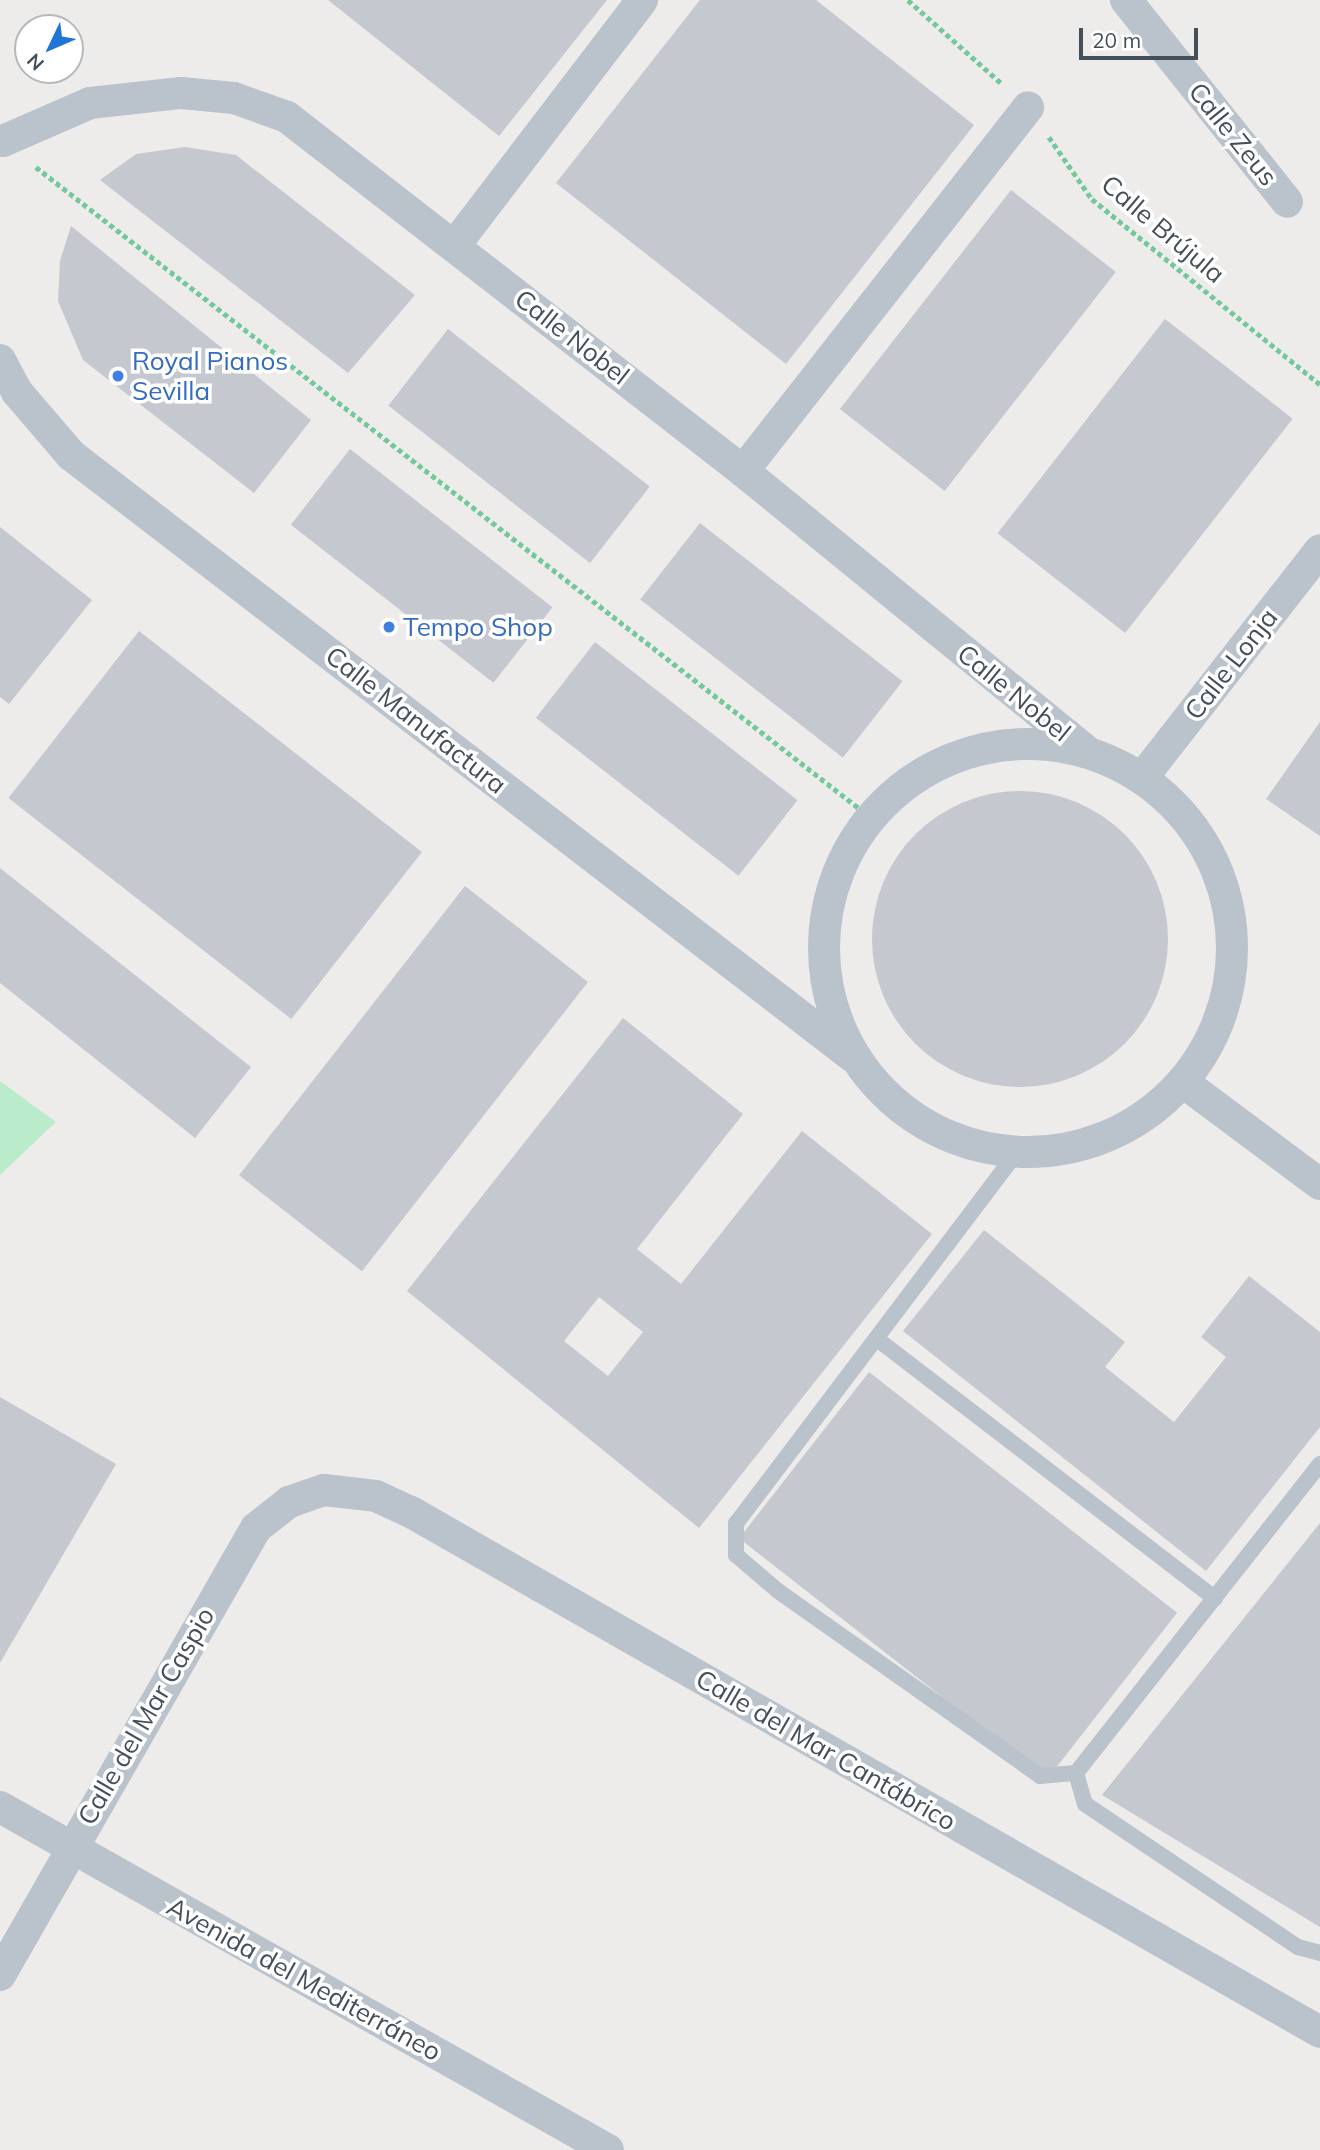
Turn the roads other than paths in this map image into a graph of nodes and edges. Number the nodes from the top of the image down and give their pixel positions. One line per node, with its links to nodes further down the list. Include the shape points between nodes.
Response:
1 (642, 0): 6 (street)
2 (1126, 0): 5 (street, Calle Zeus)
3 (1028, 107): 8 (street)
4 (1, 145): 6 (street, Calle Nobel, via 90,103 181,93 234,98 286,117)
5 (1287, 202)
6 (455, 245): 8 (street, Calle Nobel)
7 (0, 360): 12 (street, Calle Manufactura, via 17,392 71,454)
8 (743, 471): 10 (street, Calle Nobel)
9 (1320, 550): 11 (street, Calle Lonja)
10 (1086, 751): 11 (street); 12 (street, via 1028,742 968,750 914,776 869,816 842,859 826,909 823,961 833,1012)
11 (1142, 778): 13 (street, via 1185,816 1215,866 1231,921 1231,978 1214,1033)
12 (856, 1059): 14 (street, via 910,1113 954,1138)
13 (1183, 1082): 14 (street, via 1149,1113 1108,1137 1063,1150); 15 (street)
14 (1017, 1152): 16 (lane)
15 (1320, 1184)
16 (877, 1339): 19 (lane); 20 (lane, via 736,1523 736,1555 778,1591 1040,1776)
17 (1320, 1464): 19 (lane)
18 (324, 1490): 22 (street, Calle del Mar Caspio, via 289,1502 256,1528); 25 (street, Calle del Mar Cantábrico, via 376,1496 411,1512)
19 (1216, 1598): 20 (lane)
20 (1076, 1773): 23 (lane, via 1085,1804 1298,1947)
21 (0, 1807): 22 (street, Avenida del Mediterráneo)
22 (71, 1847): 24 (street, Calle del Mar Caspio); 26 (street, Avenida del Mediterráneo)
23 (1320, 1953)
24 (0, 1975)
25 (1320, 2032)
26 (608, 2150)

